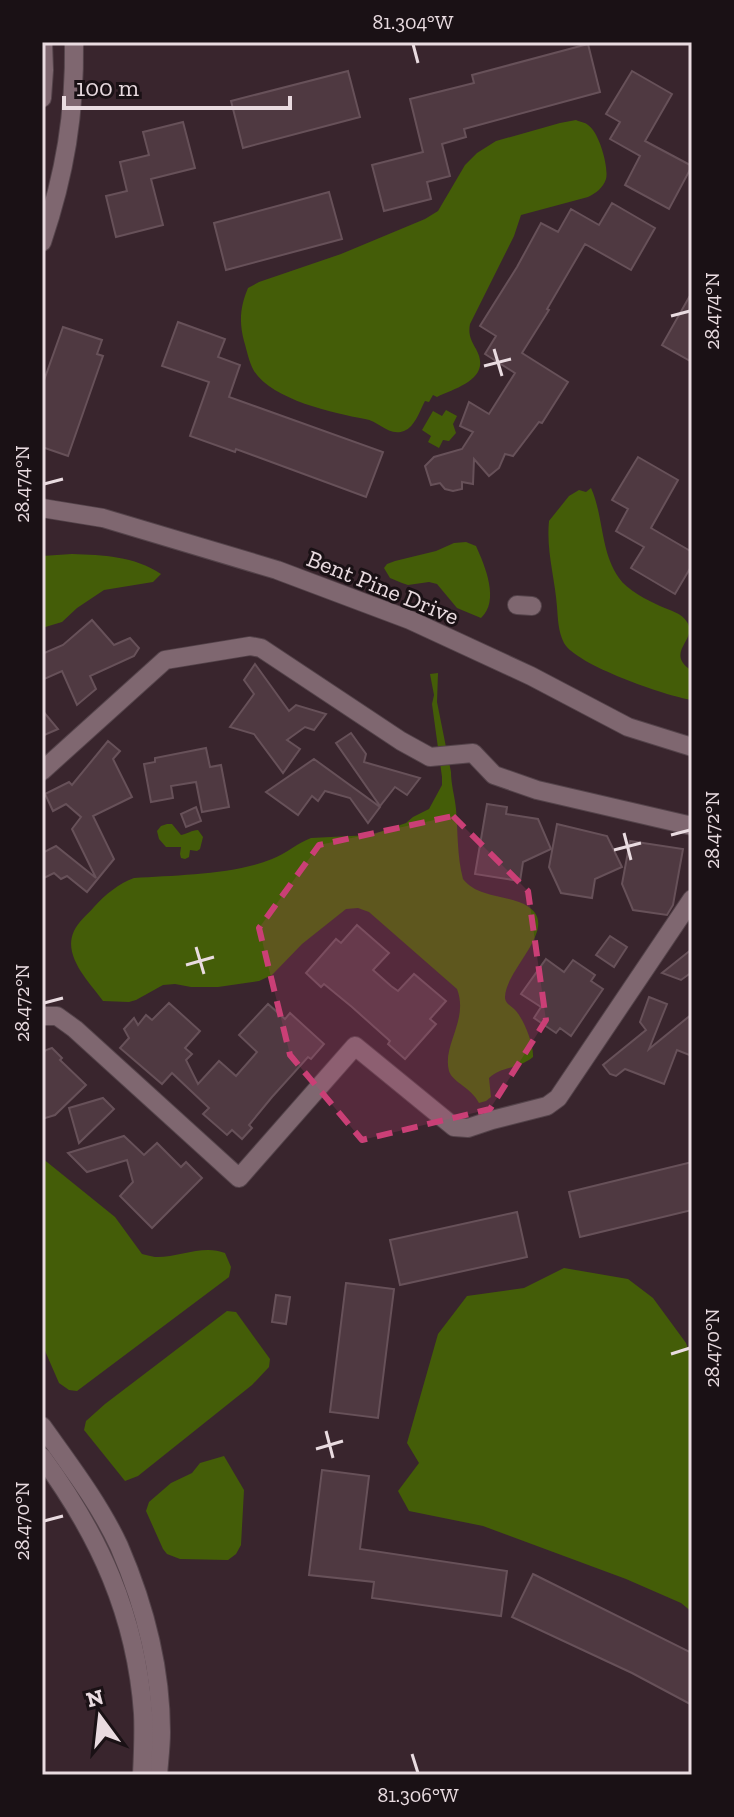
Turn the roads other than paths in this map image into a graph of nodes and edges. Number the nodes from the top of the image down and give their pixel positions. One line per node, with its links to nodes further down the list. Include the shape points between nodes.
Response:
1 (43, 42): 3 (street)
2 (74, 42): 4 (street)
3 (44, 70): 4 (street); 5 (street)
4 (74, 74): 6 (street, via 65,158)
5 (42, 98)
6 (42, 242)
7 (42, 508): 8 (street, Bent Pine Drive, via 103,518 277,570 410,620 628,727)
8 (692, 747)
9 (42, 771): 10 (street, via 165,660 250,646 261,648 430,757 473,753 494,775 537,790)
10 (692, 826)
11 (692, 899): 12 (street, via 558,1098 547,1106 468,1128 454,1127 355,1046 239,1178 75,1029 57,1016)
12 (42, 1016)
13 (42, 1426): 16 (street, via 118,1544 145,1617 158,1685)
14 (42, 1457): 15 (street, via 100,1549 125,1612 143,1714)
15 (142, 1775)
16 (158, 1775)

